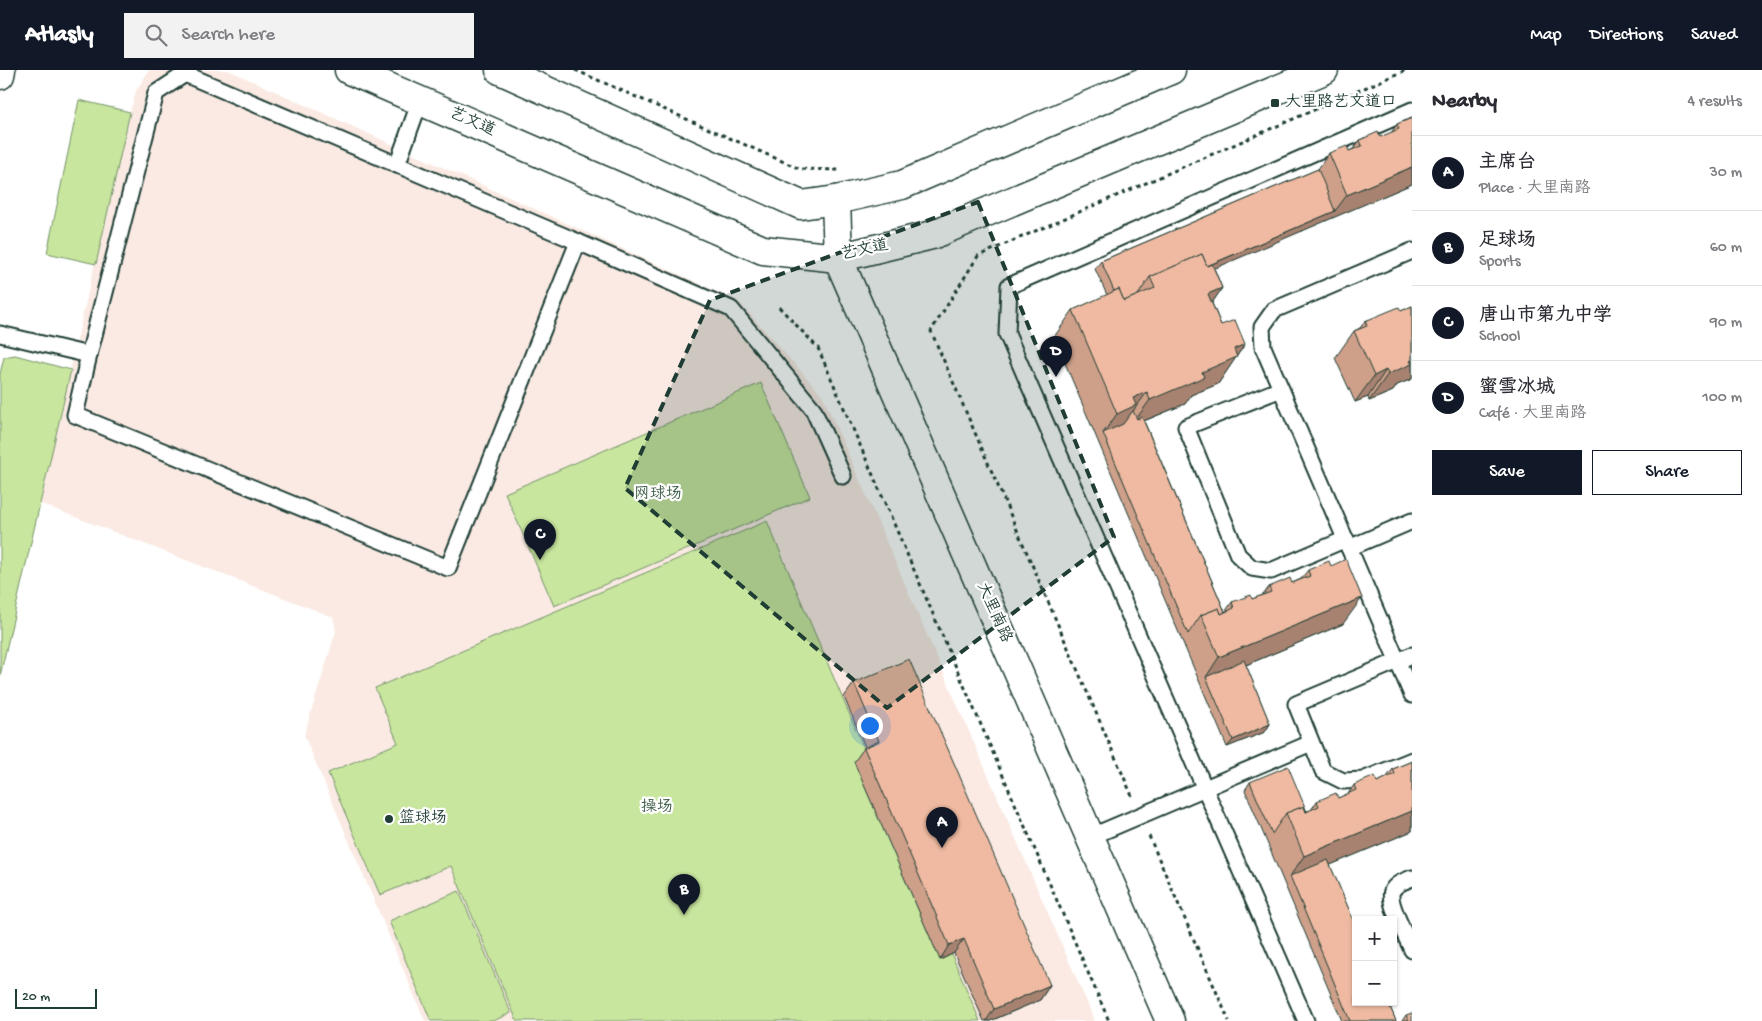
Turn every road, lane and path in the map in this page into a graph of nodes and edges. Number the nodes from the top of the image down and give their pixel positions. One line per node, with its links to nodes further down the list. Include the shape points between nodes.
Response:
1 (1, 70): 8 (main road)
2 (350, 70): 9 (main road, 艺文道)
3 (500, 70): 13 (main road, via 801,205)
4 (575, 70): 12 (path, via 800,169)
5 (1171, 70): 13 (main road, via 902,185)
6 (1324, 70): 16 (main road, 艺文道, via 932,236)
7 (1406, 70): 30 (path, via 978,256 931,331)
8 (0, 76)
9 (420, 101): 11 (lane); 16 (main road, 艺文道, via 763,250)
10 (1412, 110): 29 (lane, via 1009,286 1007,334)
11 (397, 165): 14 (lane); 19 (lane, via 185,74 156,92)
12 (847, 170)
13 (836, 200): 16 (main road, 大里南路)
14 (578, 242): 19 (lane, via 448,568 75,415); 21 (lane, via 731,309 813,409)
15 (1412, 251): 20 (lane, via 1274,310 1262,327 1263,347)
16 (838, 258): 31 (main road, 大里南路)
17 (779, 307): 34 (path, via 818,348)
18 (0, 334): 19 (lane)
19 (89, 355)
20 (1281, 389): 23 (lane); 23 (lane, via 1186,427 1238,555 1252,568 1271,571)
21 (843, 476)
22 (1412, 521): 23 (lane)
23 (1348, 543): 25 (lane)
24 (1412, 655): 25 (lane)
25 (1398, 661): 26 (lane); 27 (lane, via 1296,704)
26 (1412, 695)
27 (1311, 743): 28 (lane, via 1323,771 1343,781 1363,780); 29 (lane)
28 (1412, 760)
29 (1204, 788): 30 (lane); 37 (lane)
30 (1140, 816): 31 (lane); 36 (path)
31 (1090, 837): 35 (main road, 大里南路)
32 (1412, 878): 33 (lane, via 1395,887 1391,901)
33 (1412, 950)
34 (1109, 1021)
35 (1170, 1021)
36 (1229, 1021)
37 (1306, 1021)

